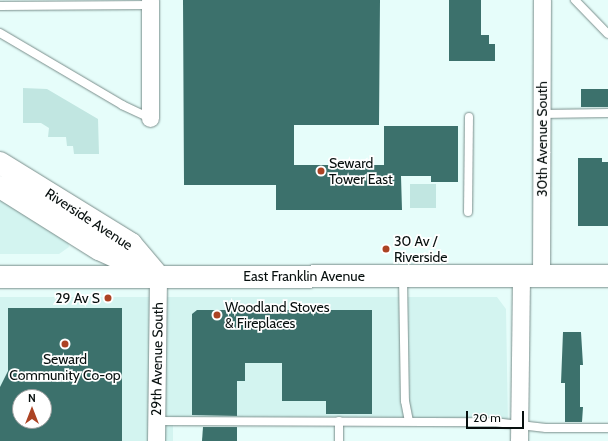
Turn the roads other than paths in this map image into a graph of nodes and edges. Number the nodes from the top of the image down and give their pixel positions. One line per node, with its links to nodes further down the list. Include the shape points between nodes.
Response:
1 (542, 0): 8 (street, 30th Avenue South)
2 (575, 0): 6 (lane)
3 (150, 2): 4 (lane); 10 (street)
4 (0, 6)
5 (0, 33): 10 (lane, via 122,105)
6 (608, 34)
7 (608, 113): 8 (lane)
8 (542, 114): 18 (street, 30th Avenue South)
9 (469, 117): 13 (lane)
10 (150, 118)
11 (0, 163): 14 (street, Riverside Avenue, via 131,244)
12 (0, 187): 14 (street, Riverside Avenue, via 99,249)
13 (468, 212)
14 (158, 276): 15 (street, East Franklin Avenue); 17 (street, East Franklin Avenue); 20 (street, 29th Avenue South)
15 (403, 276): 18 (street, East Franklin Avenue); 21 (lane, via 405,401)
16 (608, 276): 18 (street, East Franklin Avenue)
17 (0, 277)
18 (531, 277): 23 (street, 30th Avenue South)
19 (339, 421): 20 (lane); 21 (lane); 25 (lane)
20 (156, 422): 24 (street, 29th Avenue South)
21 (409, 422): 23 (lane, via 494,422)
22 (608, 428): 23 (lane, via 546,428)
23 (520, 433)
24 (156, 441)
25 (339, 441)

